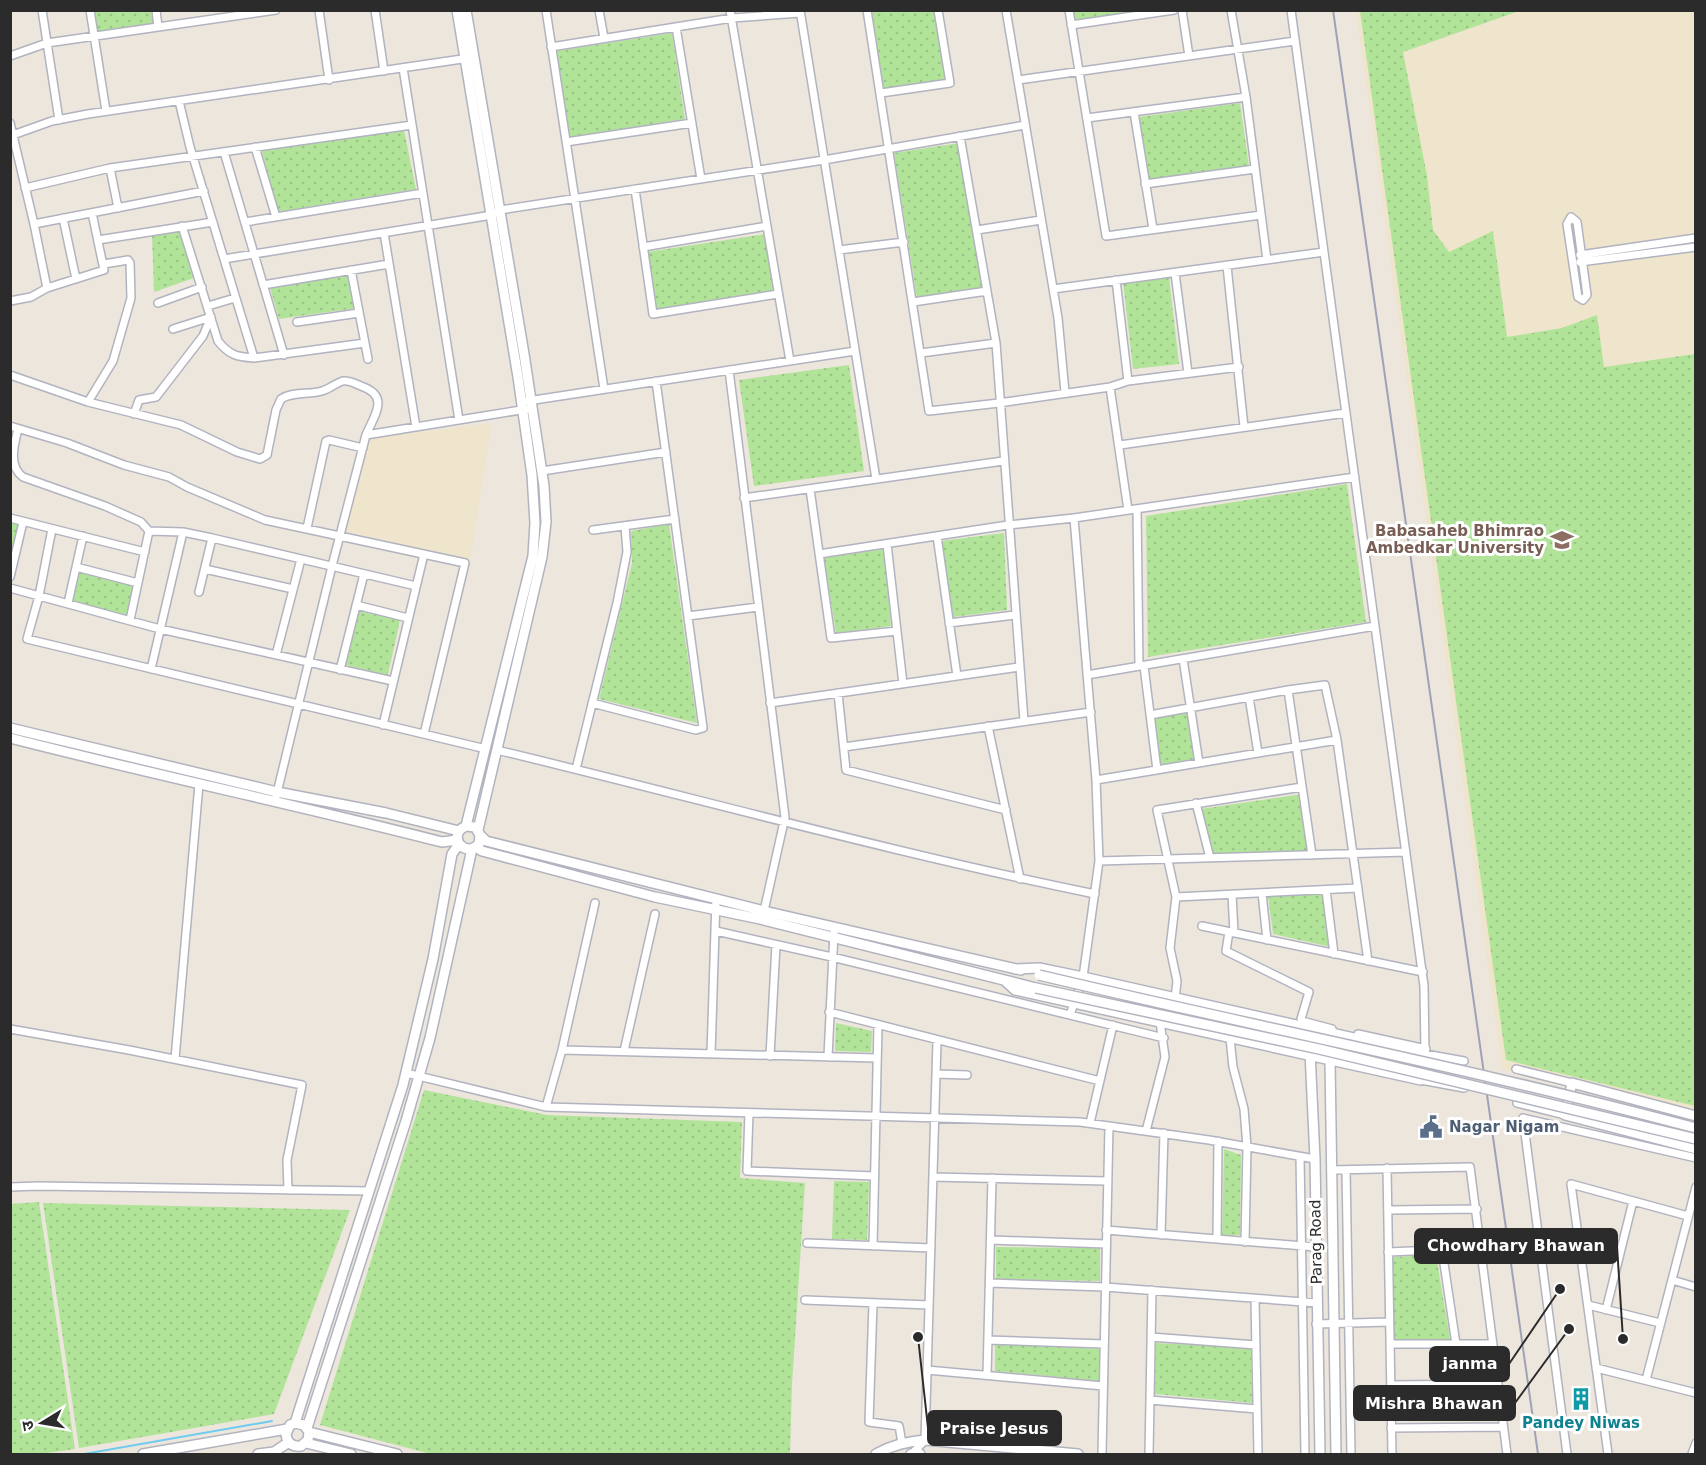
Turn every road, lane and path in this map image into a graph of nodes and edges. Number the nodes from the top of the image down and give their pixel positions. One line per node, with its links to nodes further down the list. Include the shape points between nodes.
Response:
1 (42, 10): 27 (street)
2 (90, 10): 24 (street)
3 (156, 10): 22 (street)
4 (276, 10): 22 (street)
5 (319, 10): 36 (street)
6 (375, 10): 34 (street)
7 (458, 10): 32 (street)
8 (466, 10): 32 (street)
9 (546, 10): 28 (street)
10 (599, 10): 25 (street)
11 (867, 10): 38 (street)
12 (938, 10): 38 (street, via 950,82)
13 (1006, 10): 37 (street)
14 (1069, 10): 21 (street)
15 (1174, 10): 21 (street)
16 (1182, 10): 31 (street)
17 (1231, 10): 29 (street)
18 (1291, 10): 26 (street)
19 (800, 12): 20 (street); 56 (street)
20 (731, 14): 23 (street); 59 (street)
21 (1071, 25): 35 (street)
22 (158, 27): 24 (street)
23 (676, 27): 25 (street); 46 (street)
24 (94, 36): 27 (street); 41 (street)
25 (604, 38): 28 (street)
26 (1295, 41): 29 (street); 89 (street)
27 (47, 43): 30 (street); 44 (street)
28 (551, 47): 51 (street)
29 (1237, 49): 31 (street); 39 (street)
30 (10, 56)
31 (1189, 56): 35 (street)
32 (470, 58): 33 (street); 68 (street)
33 (403, 68): 34 (street); 47 (street)
34 (384, 71): 36 (street)
35 (1079, 72): 37 (street); 43 (street)
36 (329, 80): 40 (street)
37 (1018, 80): 48 (street)
38 (880, 93): 53 (street)
39 (1246, 97): 42 (street); 58 (street)
40 (179, 101): 41 (street); 55 (street)
41 (106, 111): 44 (street)
42 (1134, 112): 43 (street); 61 (street)
43 (1087, 118): 81 (street, via 1106,236)
44 (59, 120): 49 (street)
45 (10, 123): 49 (street)
46 (692, 123): 51 (street); 60 (street)
47 (412, 125): 52 (street); 65 (street)
48 (1025, 125): 50 (street); 73 (street)
49 (11, 136): 62 (street)
50 (960, 136): 53 (street); 80 (street)
51 (566, 142): 66 (street)
52 (255, 147): 54 (street); 71 (street)
53 (889, 148): 56 (street); 85 (street)
54 (224, 152): 55 (street); 75 (street)
55 (193, 156): 57 (street); 64 (street)
56 (824, 160): 59 (street); 88 (street)
57 (110, 168): 62 (street); 67 (street)
58 (1255, 169): 61 (street); 70 (street)
59 (757, 170): 60 (street); 79 (street)
60 (701, 179): 63 (street)
61 (1145, 184): 81 (street)
62 (25, 188): 76 (street)
63 (635, 189): 66 (street); 86 (street)
64 (204, 191): 67 (street); 74 (street)
65 (423, 193): 71 (street); 77 (street)
66 (576, 198): 68 (street); 133 (street)
67 (118, 208): 69 (street)
68 (496, 212): 77 (street); 137 (street)
69 (92, 213): 72 (street); 84 (street)
70 (1261, 214): 81 (street); 94 (street)
71 (276, 217): 75 (street)
72 (63, 218): 76 (street); 101 (street)
73 (1041, 220): 80 (street); 106 (street)
74 (213, 222): 78 (street); 92 (street)
75 (245, 222): 90 (street)
76 (34, 224): 105 (street)
77 (428, 225): 82 (street); 140 (street)
78 (182, 226): 84 (street); 104 (street)
79 (767, 226): 86 (street); 108 (street)
80 (977, 230): 107 (street)
81 (1153, 230)
82 (384, 232): 90 (street); 97 (street)
83 (1695, 238): 91 (street)
84 (98, 240): 96 (street)
85 (904, 242): 88 (street); 111 (street)
86 (643, 247): 108 (street, via 653,314)
87 (1695, 247): 95 (street)
88 (839, 250): 120 (street)
89 (1324, 252): 94 (street); 138 (street)
90 (254, 254): 92 (street); 103 (street)
91 (1581, 254): 93 (street); 93 (street, via 1577,222 1571,217 1568,224); 95 (street)
92 (224, 259): 109 (street)
93 (1572, 259): 95 (street); 95 (street, via 1578,297 1583,300 1587,295)
94 (1267, 260): 98 (street)
95 (1582, 263)
96 (104, 264): 101 (street, via 104,270); 135 (street, via 129,261 132,293 113,361)
97 (389, 264): 99 (street); 142 (street)
98 (1227, 266): 100 (street); 126 (street)
99 (351, 270): 103 (street); 114 (street)
100 (1175, 273): 102 (street); 128 (street)
101 (76, 279): 105 (street)
102 (1116, 280): 106 (street); 131 (street)
103 (263, 285): 122 (street)
104 (202, 287): 112 (street); 113 (street)
105 (47, 288): 110 (street, via 31,297)
106 (1053, 289): 134 (street)
107 (987, 291): 111 (street); 119 (street)
108 (778, 294): 125 (street)
109 (235, 298): 113 (street); 123 (street)
110 (10, 301)
111 (913, 302): 121 (street)
112 (158, 303)
113 (208, 306): 115 (street)
114 (359, 313): 116 (street); 118 (street)
115 (211, 317): 117 (street); 123 (street, via 227,352); 139 (street, via 203,336 156,398 139,400)
116 (297, 322)
117 (173, 329)
118 (365, 343): 122 (street); 124 (street)
119 (996, 343): 121 (street); 136 (street)
120 (855, 351): 125 (street); 152 (street)
121 (921, 353): 136 (street, via 929,411)
122 (284, 355): 123 (street)
123 (254, 358)
124 (368, 359)
125 (789, 361): 127 (street)
126 (1239, 367): 128 (street); 143 (street)
127 (729, 370): 130 (street); 154 (street)
128 (1188, 374): 131 (street)
129 (10, 375): 135 (street)
130 (656, 381): 133 (street); 148 (street)
131 (1128, 381): 132 (street)
132 (1110, 387): 134 (street); 146 (street)
133 (604, 389): 137 (street)
134 (1065, 392): 136 (street)
135 (88, 402): 139 (street)
136 (999, 403): 149 (street)
137 (527, 405): 140 (street); 150 (street); 156 (street)
138 (1346, 412): 143 (street); 151 (street)
139 (134, 414): 145 (street, via 181,425 260,459 267,455 281,399 318,393 347,381 377,395 377,410)
140 (459, 420): 142 (street)
141 (10, 426): 144 (street)
142 (416, 427): 145 (street)
143 (1244, 427): 146 (street)
144 (18, 429): 165 (street, via 169,477 264,520); 168 (street, via 13,457 23,477 105,506 141,522)
145 (366, 435): 147 (street)
146 (1120, 445): 158 (street)
147 (363, 448): 165 (street, via 326,441); 170 (street)
148 (666, 452): 150 (street); 161 (street)
149 (1003, 461): 152 (street); 163 (street)
150 (542, 471): 155 (street)
151 (1355, 477): 157 (street); 199 (street)
152 (876, 479): 153 (street)
153 (810, 489): 154 (street); 177 (street)
154 (744, 498): 193 (street)
155 (545, 508): 156 (street); 232 (street, via 542,557)
156 (534, 509): 231 (street, via 533,556)
157 (1137, 509): 158 (street); 205 (street)
158 (1128, 510): 160 (street)
159 (10, 518): 162 (street)
160 (1074, 518): 163 (street); 209 (street)
161 (675, 519): 164 (street); 195 (street)
162 (23, 522): 166 (street); 178 (street)
163 (1008, 525): 172 (street); 194 (street)
164 (625, 526): 167 (street); 216 (street, via 627,552)
165 (307, 528): 170 (street)
166 (52, 529): 171 (street); 190 (street)
167 (593, 530)
168 (149, 531): 169 (street); 175 (street)
169 (183, 532): 173 (street); 200 (street)
170 (340, 535): 176 (street); 180 (street)
171 (83, 536): 175 (street); 181 (street)
172 (937, 536): 174 (street); 198 (street)
173 (212, 538): 179 (street); 182 (street)
174 (887, 544): 177 (street); 201 (street)
175 (145, 552): 185 (street)
176 (424, 554): 186 (street); 226 (street, via 465,563)
177 (819, 554): 201 (street, via 831,638)
178 (13, 557): 184 (street)
179 (301, 559): 180 (street); 188 (street)
180 (332, 566): 183 (street); 204 (street)
181 (76, 567): 185 (street); 191 (street)
182 (205, 569): 188 (street); 189 (street)
183 (364, 574): 186 (street); 192 (street)
184 (10, 578)
185 (138, 583): 197 (street)
186 (416, 586): 196 (street)
187 (10, 588): 190 (street)
188 (293, 589): 202 (street)
189 (199, 592)
190 (39, 596): 191 (street); 207 (street, via 27,639)
191 (68, 603): 197 (street)
192 (356, 605): 196 (street); 208 (street)
193 (758, 607): 195 (street); 217 (street)
194 (1015, 615): 198 (street); 206 (street)
195 (688, 616): 216 (street, via 704,728)
196 (408, 618): 211 (street)
197 (130, 620): 200 (street)
198 (949, 623): 210 (street)
199 (1375, 626): 203 (street); 248 (street)
200 (160, 629): 202 (street); 207 (street)
201 (897, 631): 212 (street)
202 (276, 655): 204 (street)
203 (1183, 659): 205 (street); 219 (street)
204 (309, 662): 208 (street); 218 (street)
205 (1142, 666): 209 (street); 221 (street)
206 (1019, 667): 210 (street); 222 (street)
207 (151, 669): 218 (street)
208 (340, 670): 211 (street)
209 (1087, 675): 220 (street)
210 (957, 676): 212 (street)
211 (393, 681): 223 (street)
212 (903, 684): 214 (street)
213 (1288, 690): 215 (street); 228 (street, via 1325,685); 230 (street)
214 (838, 693): 217 (street); 229 (street)
215 (1249, 698): 219 (street); 233 (street)
216 (592, 703): 235 (street)
217 (770, 703): 244 (street)
218 (299, 705): 223 (street); 240 (street)
219 (1191, 708): 221 (street); 234 (street)
220 (1090, 712): 222 (street); 237 (street)
221 (1150, 715): 236 (street)
222 (1024, 721): 224 (street)
223 (382, 725): 226 (street)
224 (988, 726): 229 (street); 243 (street)
225 (10, 728): 240 (street)
226 (424, 734): 231 (street)
227 (10, 738): 238 (street)
228 (1337, 740): 230 (street); 249 (street)
229 (844, 747): 243 (street, via 846,770)
230 (1296, 747): 233 (street); 239 (street)
231 (486, 749): 246 (street)
232 (497, 750): 235 (street); 245 (street)
233 (1258, 753): 234 (street)
234 (1199, 763): 236 (street)
235 (576, 769): 244 (street)
236 (1157, 770): 237 (street)
237 (1096, 780): 253 (street)
238 (199, 784): 241 (street); 301 (street)
239 (1302, 787): 242 (street); 250 (street)
240 (277, 792): 241 (street); 246 (street, via 386,813)
241 (275, 802): 246 (street, via 442,842)
242 (1196, 803): 251 (street); 252 (street, via 1157,810)
243 (1006, 810): 254 (street)
244 (784, 823): 254 (street); 264 (street)
245 (479, 832): 246 (street, via 471,826); 247 (street, via 480,841); 261 (street, via 486,841)
246 (460, 835): 247 (street, via 463,848); 305 (street, via 452,854)
247 (474, 848): 263 (street); 308 (street)
248 (1406, 852): 249 (street); 277 (street)
249 (1353, 854): 250 (street); 255 (street)
250 (1312, 855): 251 (street)
251 (1210, 858): 252 (street)
252 (1167, 859): 253 (street); 260 (street)
253 (1099, 861): 258 (street)
254 (1020, 879): 258 (street)
255 (1358, 888): 256 (street); 275 (street)
256 (1326, 890): 257 (street); 273 (street)
257 (1262, 893): 259 (street); 271 (street)
258 (1095, 894): 278 (street)
259 (1232, 894): 260 (street); 269 (street)
260 (1176, 897): 280 (street, via 1170,948 1177,981)
261 (716, 899): 263 (street); 264 (street)
262 (595, 903): 293 (street)
263 (714, 909): 268 (street); 270 (street)
264 (764, 911): 267 (street)
265 (655, 914): 294 (street)
266 (1203, 926): 269 (street)
267 (834, 927): 270 (street); 276 (street)
268 (716, 931): 272 (street); 296 (street)
269 (1232, 932): 271 (street); 295 (street, via 1226,951 1310,992 1302,1021)
270 (833, 939): 274 (street); 279 (street)
271 (1268, 940): 273 (street)
272 (776, 945): 274 (street); 298 (street)
273 (1334, 954): 275 (street)
274 (832, 957): 282 (street); 283 (street)
275 (1368, 960): 277 (street)
276 (1015, 969): 278 (street, via 1039,968); 322 (street, bridge, via 1475,1072)
277 (1422, 972): 295 (street)
278 (1083, 977): 280 (street); 281 (street)
279 (1004, 980): 281 (street, via 1015,990); 325 (street, bridge, via 1319,1049)
280 (1175, 999): 288 (street)
281 (1073, 1002): 283 (street); 284 (street)
282 (830, 1012): 285 (street); 299 (street)
283 (1070, 1015): 286 (street)
284 (1160, 1022): 290 (street); 291 (street)
285 (878, 1025): 292 (street); 300 (street)
286 (1113, 1025): 290 (street); 310 (street)
287 (10, 1029): 301 (street)
288 (1311, 1029): 289 (street); 297 (street, Parag Road)
289 (1334, 1034): 295 (street); 302 (street, Parag Road)
290 (1164, 1038): 323 (street, via 1165,1057)
291 (1230, 1038): 297 (street); 327 (street)
292 (937, 1041): 306 (street); 310 (street)
293 (562, 1050): 294 (street); 314 (street)
294 (624, 1051): 296 (street)
295 (1425, 1051): 303 (street); 309 (street)
296 (711, 1054): 298 (street)
297 (1310, 1055): 302 (street); 331 (street, Parag Road)
298 (770, 1056): 299 (street)
299 (828, 1057): 300 (street)
300 (877, 1058): 318 (street)
301 (175, 1059): 340 (street, via 302,1085 287,1160)
302 (1330, 1060): 309 (street); 333 (street, Parag Road)
303 (1464, 1061)
304 (1516, 1069): 311 (street)
305 (406, 1073): 308 (street); 341 (street)
306 (936, 1074): 307 (street); 319 (street)
307 (967, 1075)
308 (419, 1077): 314 (street); 401 (street)
309 (1421, 1080): 312 (street)
310 (1100, 1081): 320 (street)
311 (1572, 1083): 316 (street); 317 (street)
312 (1464, 1088)
313 (1517, 1103): 316 (street)
314 (546, 1107): 315 (street)
315 (749, 1113): 318 (street); 334 (street, via 747,1171)
316 (1565, 1115): 328 (street)
317 (1695, 1116)
318 (876, 1117): 319 (street); 334 (street)
319 (935, 1119): 320 (street); 335 (street)
320 (1090, 1124): 321 (street)
321 (1109, 1126): 323 (street); 337 (street)
322 (1695, 1128)
323 (1146, 1131): 324 (street)
324 (1164, 1133): 326 (street); 348 (street)
325 (1695, 1139)
326 (1218, 1141): 327 (street); 349 (street)
327 (1247, 1147): 329 (street); 351 (street)
328 (1695, 1149)
329 (1300, 1157): 331 (street); 355 (street)
330 (1695, 1158): 425 (street, via 1523,1118)
331 (1315, 1160): 356 (street, Parag Road)
332 (1387, 1168): 333 (street); 343 (street, via 1470,1167); 344 (street)
333 (1338, 1170): 346 (street, Parag Road); 346 (street)
334 (874, 1176): 354 (street)
335 (933, 1177): 336 (street); 357 (street)
336 (992, 1178): 337 (street); 350 (street)
337 (1107, 1181): 347 (street)
338 (10, 1187): 340 (street)
339 (1695, 1187): 345 (street)
340 (288, 1190): 341 (street)
341 (369, 1191): 398 (street)
342 (1633, 1201): 345 (street); 373 (street, via 1571,1184); 374 (street)
343 (1477, 1209): 344 (street); 358 (street)
344 (1388, 1210): 361 (street)
345 (1688, 1216): 362 (street)
346 (1339, 1217): 359 (street, Parag Road); 359 (street)
347 (1106, 1230): 348 (street); 353 (street)
348 (1161, 1235): 349 (street)
349 (1217, 1239): 351 (street)
350 (990, 1240): 353 (street); 363 (street)
351 (1245, 1242): 355 (street)
352 (807, 1244): 354 (street)
353 (1106, 1244): 364 (street)
354 (873, 1246): 357 (street)
355 (1302, 1246): 356 (street); 370 (street)
356 (1316, 1247): 371 (street, Parag Road)
357 (931, 1248): 372 (street)
358 (1482, 1248): 360 (street); 384 (street)
359 (1340, 1250): 378 (street, Parag Road); 378 (street)
360 (1442, 1250): 361 (street); 383 (street)
361 (1388, 1252): 375 (street)
362 (1672, 1280): 365 (street); 376 (street)
363 (990, 1283): 364 (street); 380 (street)
364 (1105, 1287): 366 (street); 381 (street)
365 (1695, 1287)
366 (1152, 1290): 367 (street); 379 (street)
367 (1255, 1299): 370 (street); 385 (street)
368 (805, 1300): 369 (street)
369 (873, 1303): 372 (street); 404 (street, via 868,1422 899,1426)
370 (1303, 1303): 371 (street); 408 (street)
371 (1317, 1304): 377 (street, Parag Road)
372 (929, 1305): 388 (street)
373 (1588, 1305): 374 (street); 387 (street)
374 (1606, 1310): 376 (street)
375 (1389, 1322): 378 (street); 382 (street)
376 (1660, 1323): 390 (street)
377 (1316, 1324): 378 (street); 420 (street, Parag Road)
378 (1340, 1324): 386 (street, Parag Road); 386 (street)
379 (1151, 1337): 385 (street); 395 (street)
380 (988, 1340): 381 (street); 389 (street)
381 (1104, 1344): 393 (street)
382 (1390, 1344): 383 (street); 391 (street)
383 (1456, 1344): 384 (street)
384 (1493, 1344): 392 (street)
385 (1256, 1345): 396 (street)
386 (1341, 1353): 397 (street, Parag Road); 397 (street)
387 (1596, 1368): 390 (street); 426 (street)
388 (927, 1370): 389 (street); 402 (street)
389 (987, 1375): 393 (street)
390 (1646, 1380): 394 (street)
391 (1390, 1384): 392 (street); 400 (street)
392 (1498, 1384): 399 (street)
393 (1103, 1386): 417 (street)
394 (1695, 1393)
395 (1150, 1400): 396 (street); 418 (street)
396 (1257, 1409): 419 (street)
397 (1342, 1410): 421 (street, Parag Road); 422 (street)
398 (291, 1426): 401 (street, via 300,1423); 403 (street, via 286,1438); 409 (street)
399 (1503, 1427): 400 (street); 424 (street)
400 (1391, 1428): 423 (street)
401 (308, 1430): 406 (street); 413 (street)
402 (925, 1440): 404 (street); 407 (street); 416 (street)
403 (289, 1443): 406 (street); 410 (street); 411 (street)
404 (902, 1443): 414 (street)
405 (1695, 1443): 427 (street)
406 (302, 1448): 412 (street)
407 (912, 1454): 415 (street)
408 (1305, 1454)
409 (143, 1455)
410 (258, 1455)
411 (285, 1455)
412 (351, 1455)
413 (397, 1455)
414 (876, 1455)
415 (920, 1455)
416 (1078, 1455)
417 (1102, 1455)
418 (1149, 1455)
419 (1258, 1455)
420 (1320, 1455)
421 (1336, 1455)
422 (1351, 1455)
423 (1392, 1455)
424 (1507, 1455)
425 (1567, 1455)
426 (1608, 1455)
427 (1692, 1455)

